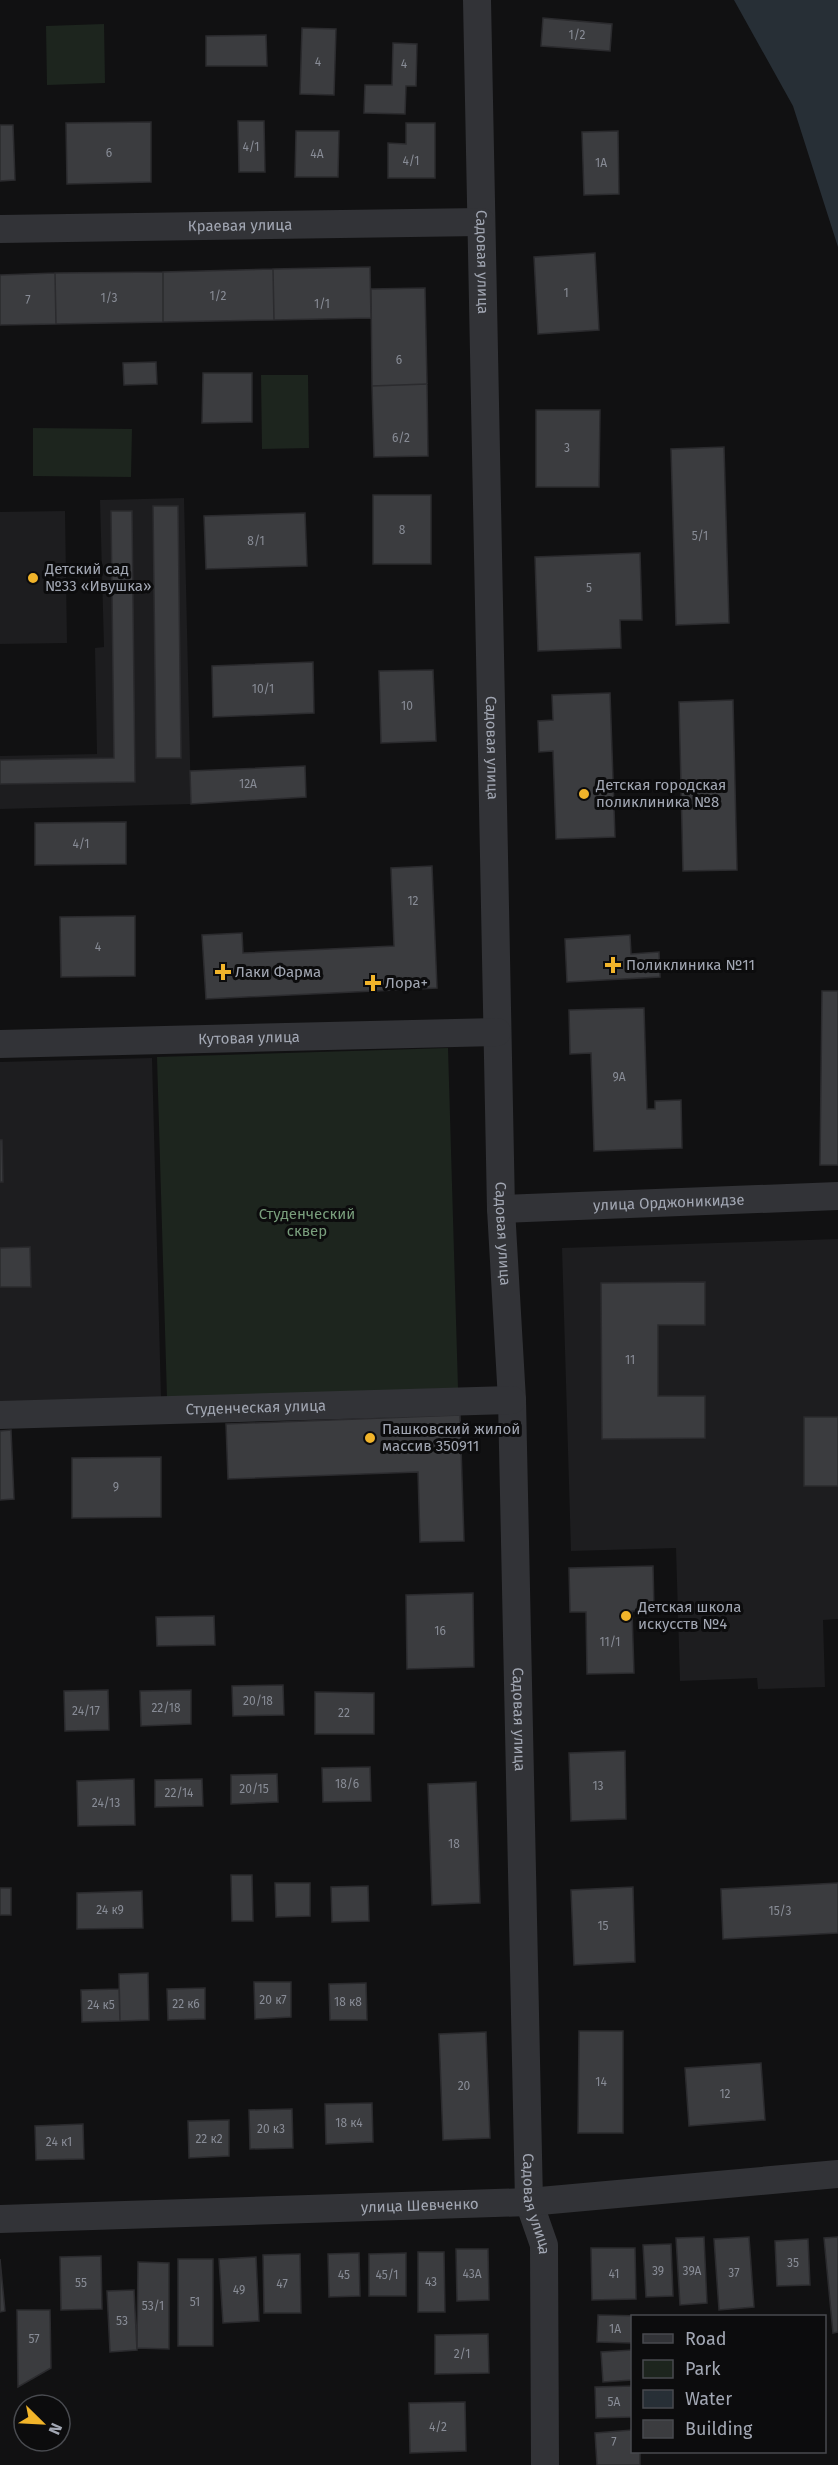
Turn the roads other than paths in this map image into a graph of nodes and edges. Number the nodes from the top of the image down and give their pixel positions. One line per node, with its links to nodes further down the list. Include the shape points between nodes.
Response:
1 (477, 0): 2 (street, Садовая улица)
2 (481, 222): 3 (street, Краевая улица); 4 (street, Садовая улица)
3 (0, 229)
4 (497, 1032): 5 (street, Кутовая улица); 7 (street, Садовая улица)
5 (0, 1044)
6 (838, 1196): 7 (street, улица Орджоникидзе)
7 (501, 1209): 8 (street, Садовая улица)
8 (512, 1400): 9 (street, Студенческая улица); 11 (street, Садовая улица)
9 (0, 1415)
10 (838, 2174): 11 (street, улица Шевченко)
11 (529, 2202): 12 (street, улица Шевченко); 13 (street, Садовая улица, via 544,2245)
12 (0, 2218)
13 (545, 2465)

